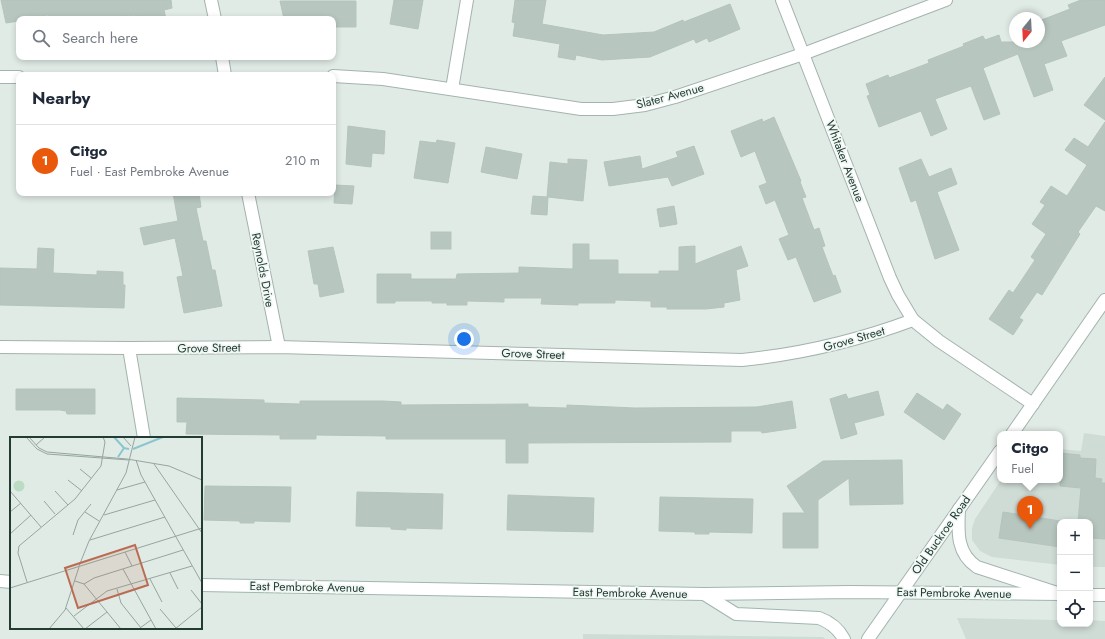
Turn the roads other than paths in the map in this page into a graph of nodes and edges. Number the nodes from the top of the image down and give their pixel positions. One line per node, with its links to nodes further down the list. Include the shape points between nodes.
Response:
1 (211, 0): 5 (street)
2 (466, 0): 12 (street)
3 (782, 0): 6 (street, Whitaker Avenue)
4 (946, 0): 6 (street, Slater Avenue)
5 (214, 16)
6 (803, 54): 12 (street, Slater Avenue, via 675,97 645,105 613,109 581,109); 15 (street, Whitaker Avenue, via 890,278)
7 (222, 60): 8 (street)
8 (224, 72)
9 (336, 76): 12 (street, Slater Avenue, via 383,79)
10 (0, 77): 11 (street)
11 (16, 77)
12 (452, 89)
13 (249, 196): 17 (street, Reynolds Drive)
14 (1105, 300): 19 (street)
15 (913, 320): 17 (street, Grove Street, via 875,334 826,347 785,356 742,360); 19 (street, via 939,341)
16 (0, 347): 18 (street, Grove Street)
17 (279, 347): 18 (street, Grove Street)
18 (129, 348): 21 (street)
19 (1033, 404): 20 (street)
20 (1014, 431)
21 (144, 437)
22 (997, 455): 23 (street, Old Buckroe Road)
23 (958, 509): 27 (street, Old Buckroe Road); 28 (street, via 959,542 970,563)
24 (0, 581): 25 (street)
25 (10, 582)
26 (202, 585): 29 (street, East Pembroke Avenue)
27 (901, 592): 29 (street, East Pembroke Avenue); 30 (street, East Pembroke Avenue); 34 (street, Old Buckroe Road)
28 (1057, 593)
29 (704, 594): 33 (street, via 736,614 819,618 829,622)
30 (1057, 594)
31 (1093, 595): 32 (street)
32 (1105, 595)
33 (844, 639)
34 (868, 639)

